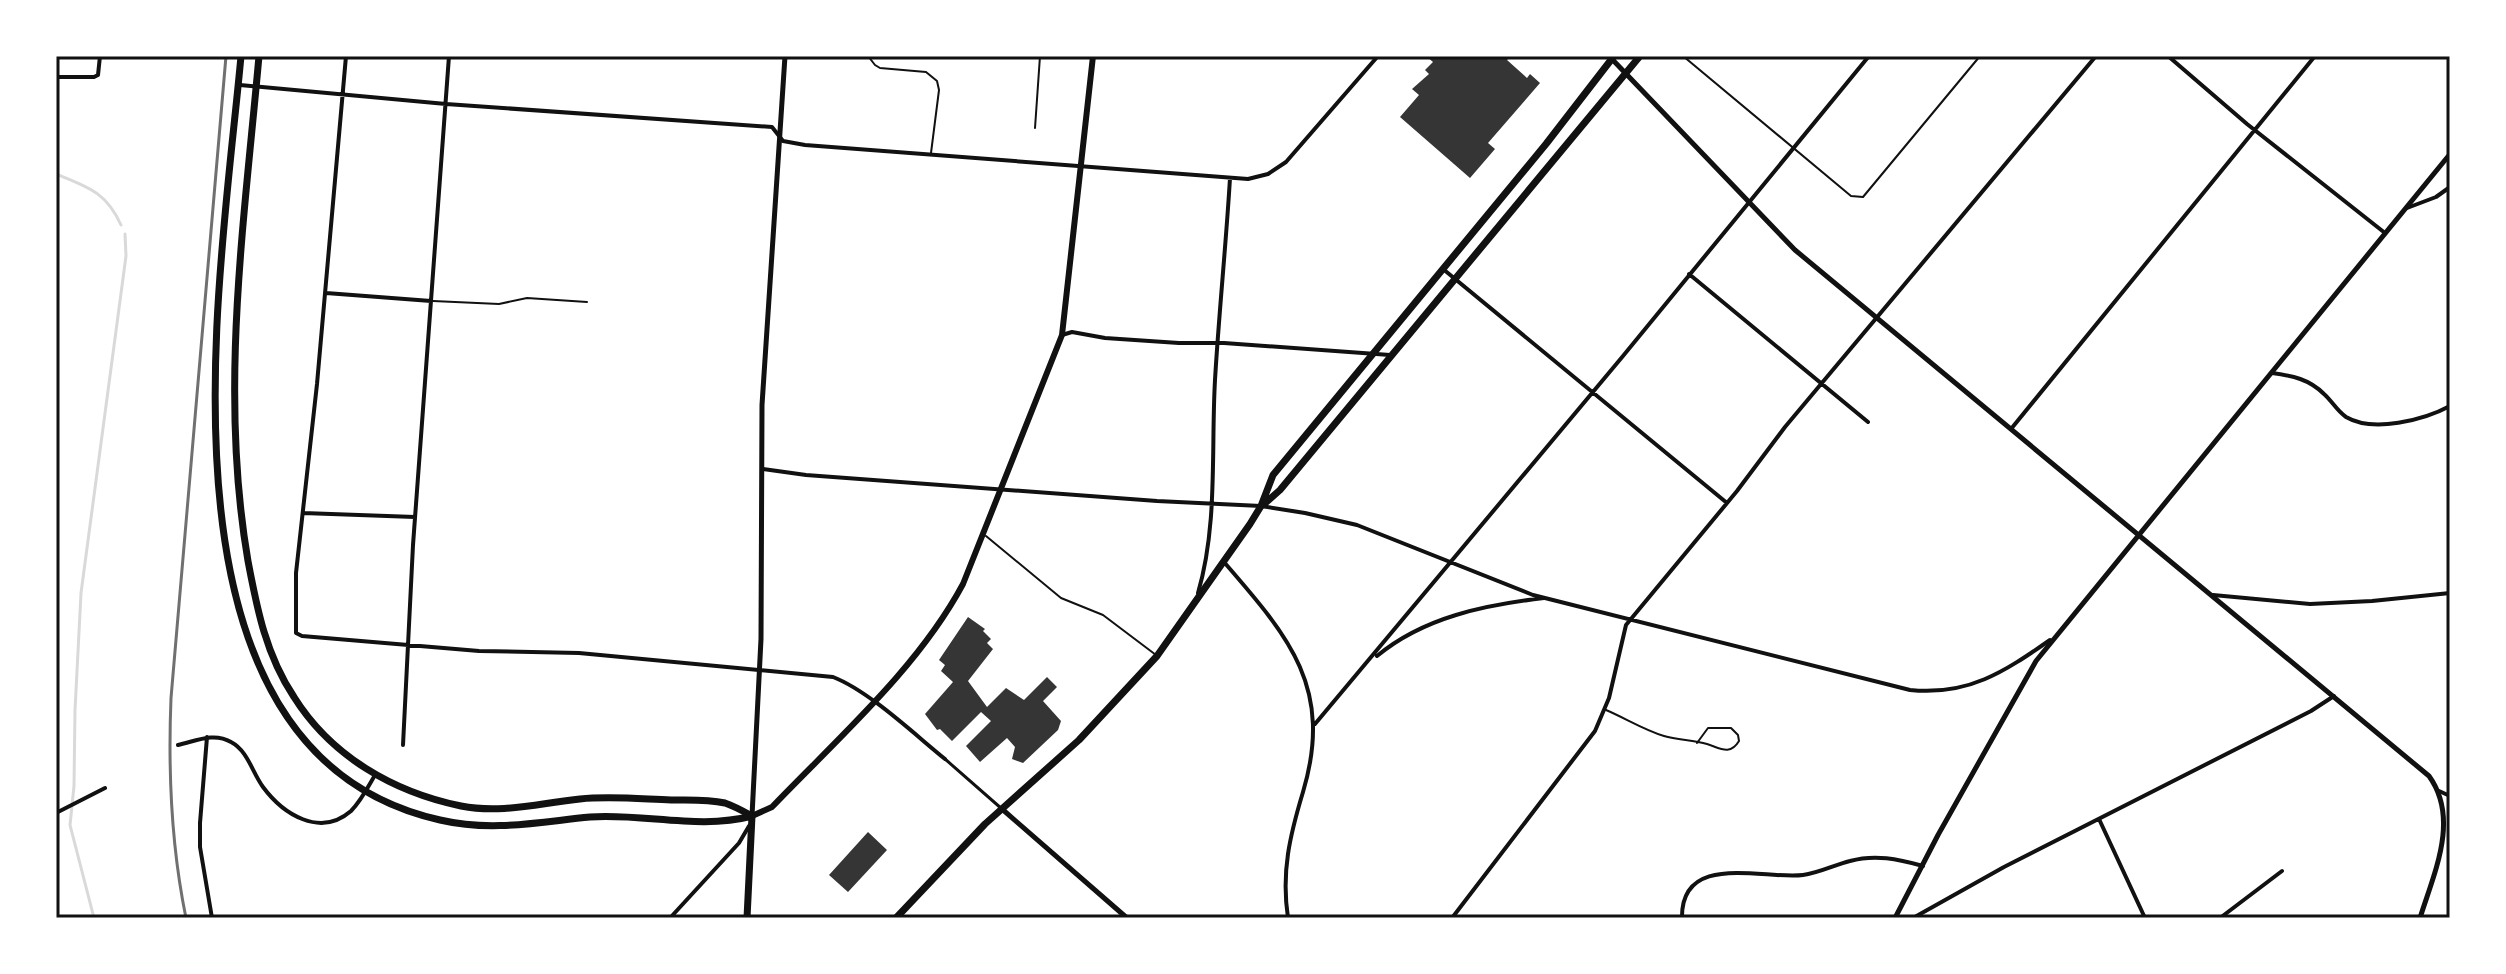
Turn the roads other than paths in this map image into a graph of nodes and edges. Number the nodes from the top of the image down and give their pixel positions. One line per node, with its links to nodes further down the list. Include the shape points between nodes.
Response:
1 (100, 56): 20 (street, via 98,75)
2 (241, 56): 21 (main road)
3 (259, 56): 22 (main road)
4 (346, 56): 23 (street)
5 (449, 56): 24 (street)
6 (785, 56): 27 (street)
7 (868, 56): 30 (lane, via 880,68 926,72 937,81)
8 (1040, 56): 25 (lane)
9 (1093, 56): 31 (main road)
10 (1378, 56): 32 (street, via 1286,162 1259,177)
11 (1640, 56): 19 (main road)
12 (1683, 56): 28 (lane)
13 (1869, 56): 28 (street)
14 (1980, 56): 28 (lane, via 1863,197 1851,196)
15 (2096, 56): 43 (street)
16 (2168, 56): 26 (street)
17 (2315, 56): 26 (street)
18 (1612, 57): 19 (street); 37 (main road, via 1599,80)
19 (1626, 73): 34 (street); 39 (main road)
20 (56, 77)
21 (238, 84): 22 (street); 86 (main road, via 215,375 216,450 227,550 243,625 268,689 308,743)
22 (256, 88): 23 (street); 84 (main road, via 235,331 233,425 240,514 258,616 285,682 322,733)
23 (343, 94): 24 (street); 40 (street)
24 (446, 104): 27 (street, via 772,127); 41 (street)
25 (1035, 128)
26 (2254, 130): 36 (street); 53 (street)
27 (780, 136): 30 (street, via 805,145); 54 (street, via 762,405)
28 (1792, 148): 34 (street)
29 (2450, 154): 35 (street)
30 (931, 156): 31 (street)
31 (1082, 167): 32 (street); 44 (main road)
32 (1230, 178): 45 (street)
33 (2450, 187): 35 (street)
34 (1749, 203): 38 (street); 43 (street, via 1795,250)
35 (2405, 209): 36 (street)
36 (2385, 233): 48 (street)
37 (1443, 269): 39 (street); 46 (main road)
38 (1689, 274): 49 (street); 50 (street)
39 (1454, 278): 47 (main road); 50 (street)
40 (326, 293): 41 (street); 59 (street)
41 (432, 301): 42 (lane); 60 (street)
42 (587, 302)
43 (1878, 319): 49 (street); 53 (street)
44 (1062, 335): 45 (street); 55 (main road)
45 (1218, 343): 46 (street); 56 (street)
46 (1373, 354): 47 (street); 58 (main road, via 1273,475)
47 (1391, 355): 58 (main road)
48 (2271, 373): 51 (street, via 2309,382 2361,424 2432,415); 62 (street)
49 (1822, 384): 52 (street); 57 (street)
50 (1592, 392): 57 (street); 64 (street)
51 (2450, 406)
52 (1868, 422)
53 (2011, 430): 62 (street)
54 (763, 469): 55 (street); 74 (street)
55 (1001, 490): 56 (street); 61 (main road)
56 (1210, 503): 58 (street); 68 (street, via 1206,558)
57 (1727, 503): 69 (street)
58 (1261, 506): 63 (main road); 64 (street, via 1357,525)
59 (303, 513): 60 (street); 71 (street, via 295,630 302,636)
60 (415, 517): 71 (street)
61 (983, 534): 72 (lane, via 1061,598 1103,615); 76 (main road, via 963,584 934,632)
62 (2138, 534): 66 (street); 70 (street)
63 (1224, 562): 68 (main road); 78 (street, via 1297,659)
64 (1451, 562): 67 (street); 73 (street)
65 (2450, 593): 66 (street, via 2310,604)
66 (2212, 595): 75 (street)
67 (1546, 598): 69 (street); 73 (street, via 1492,604 1449,617 1394,643)
68 (1194, 607): 72 (main road)
69 (1629, 619): 70 (street, via 1933,692 1970,686); 77 (street)
70 (2056, 637): 93 (street, via 2036,661)
71 (408, 644): 74 (street); 82 (street)
72 (1157, 656): 89 (main road, via 1079,740)
73 (1369, 662): 78 (street)
74 (760, 669): 76 (street, via 833,677); 91 (street)
75 (2334, 696): 87 (street, via 2429,776); 92 (street)
76 (872, 702): 83 (street); 91 (main road, via 772,807)
77 (1605, 709): 80 (lane, via 1663,736); 101 (street, via 1595,731)
78 (1315, 724): 100 (street, via 1310,766 1284,867)
79 (207, 737): 81 (street); 86 (street, via 240,748 272,798 300,820 319,823 342,817); 95 (street, via 200,847)
80 (1697, 743): 80 (lane, via 1728,751 1739,741 1731,728 1718,727 1708,728)
81 (178, 745)
82 (403, 745)
83 (945, 759): 89 (street)
84 (375, 775): 86 (street); 91 (main road, via 440,801 488,809 607,798 708,800)
85 (105, 788): 90 (street)
86 (366, 790): 91 (main road, via 413,813 486,827 610,816 725,822)
87 (2439, 791): 88 (street); 107 (street, via 2445,826)
88 (2450, 796)
89 (1002, 809): 98 (main road); 99 (street)
90 (56, 813)
91 (752, 816): 96 (street, via 739,843); 97 (main road)
92 (2099, 819): 104 (street); 105 (street)
93 (1923, 866): 102 (street, via 1876,857 1800,875 1720,874 1693,886 1683,902); 103 (street)
94 (2282, 871): 106 (street)
95 (212, 918)
96 (670, 918)
97 (747, 918)
98 (896, 918)
99 (1127, 918)
100 (1288, 918)
101 (1452, 918)
102 (1682, 918)
103 (1895, 918)
104 (1913, 918)
105 (2145, 918)
106 (2220, 918)
107 (2420, 918)

